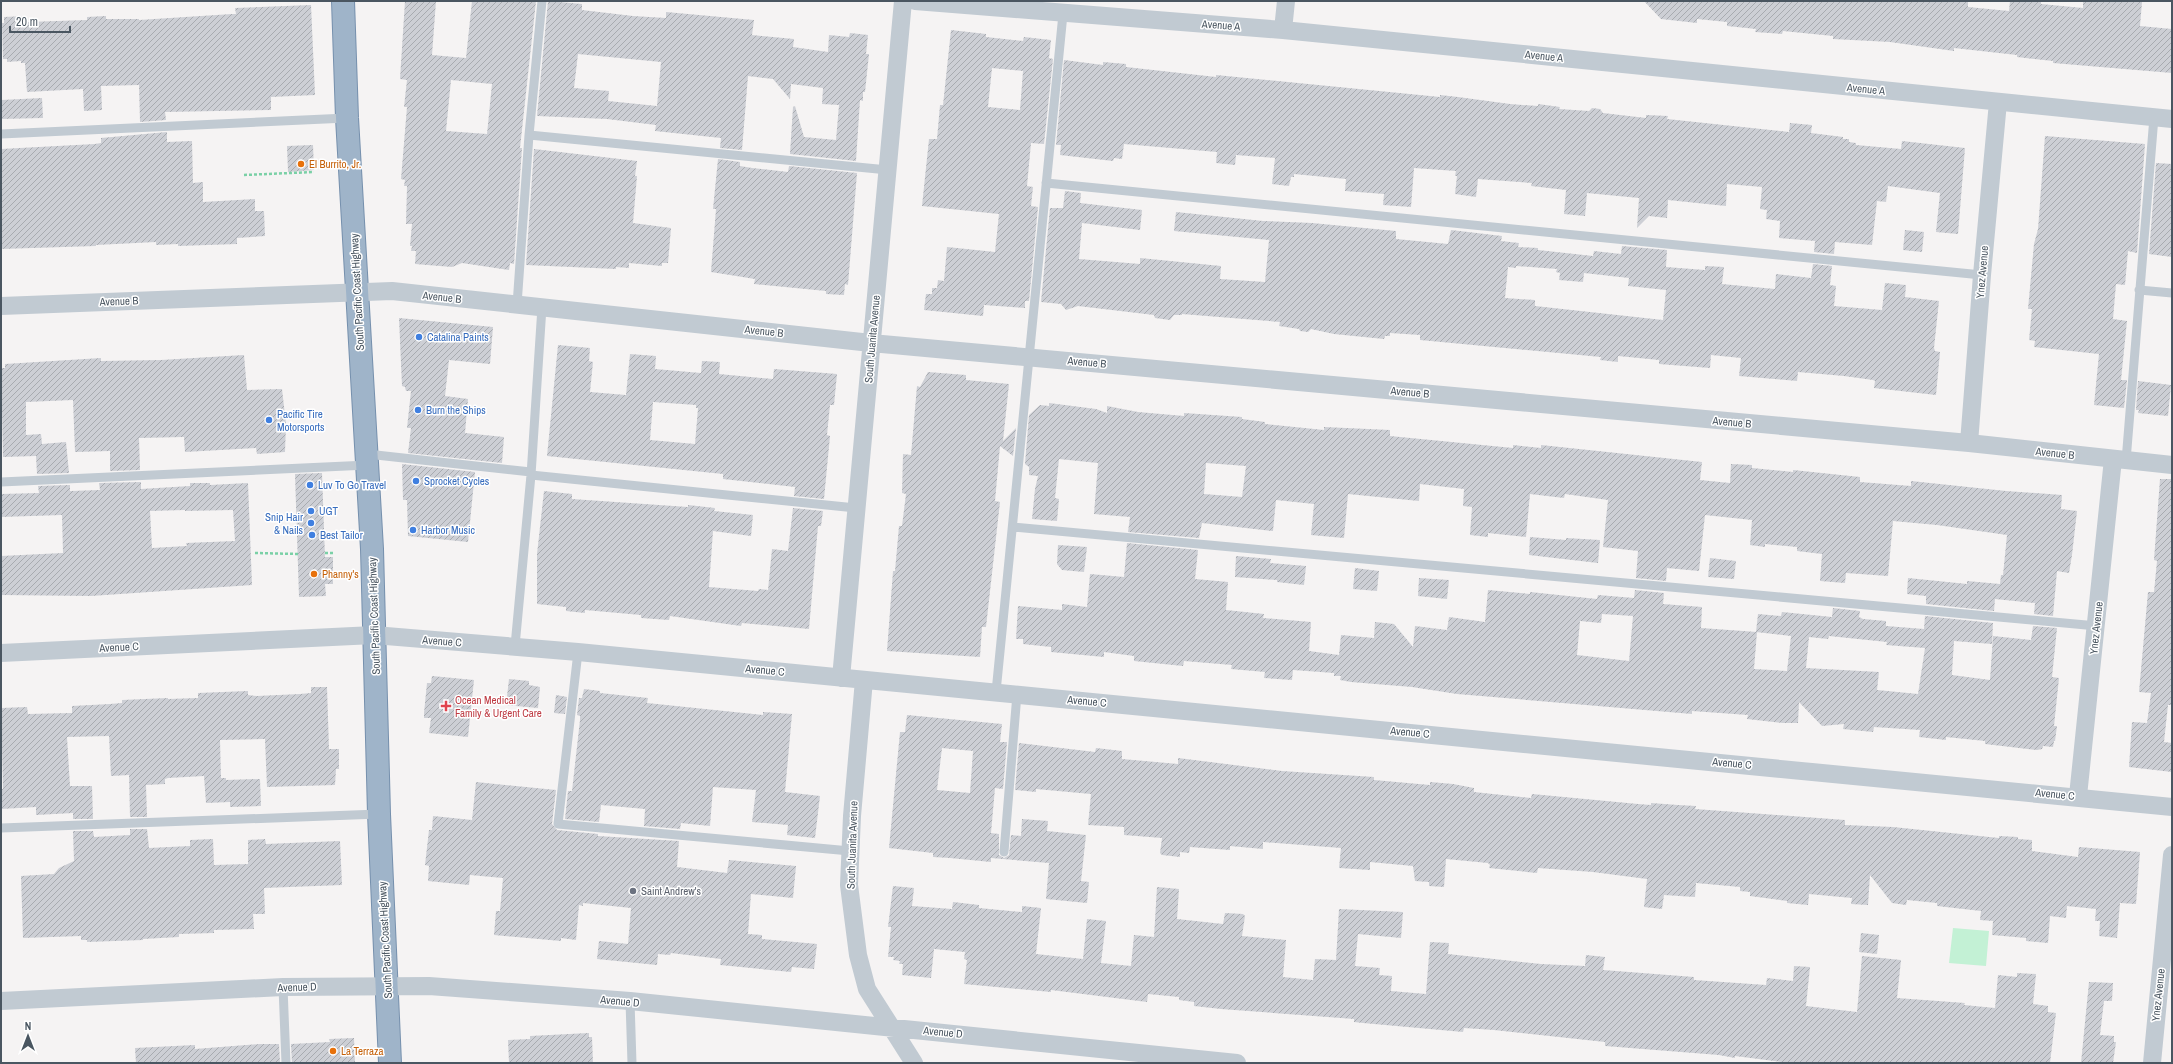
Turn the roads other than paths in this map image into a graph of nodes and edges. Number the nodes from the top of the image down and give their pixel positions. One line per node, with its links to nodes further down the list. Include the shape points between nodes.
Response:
1 (343, 1): 10 (highway, South Pacific Coast Highway)
2 (542, 1): 13 (lane)
3 (903, 1): 14 (street, South Juanita Avenue)
4 (915, 1): 6 (street, Avenue A)
5 (1286, 1): 7 (street)
6 (1063, 14): 7 (street, Avenue A); 15 (lane)
7 (1283, 30): 8 (street, Avenue A)
8 (1998, 102): 9 (street, Avenue A); 16 (street, Ynez Avenue)
9 (2154, 117): 11 (street, Avenue A); 17 (lane)
10 (347, 118): 12 (lane); 18 (highway, South Pacific Coast Highway)
11 (2172, 119)
12 (1, 134)
13 (529, 135): 14 (lane); 20 (lane)
14 (888, 170): 23 (street, South Juanita Avenue)
15 (1046, 183): 16 (lane); 24 (lane)
16 (1982, 274): 25 (street, Ynez Avenue)
17 (2139, 290): 19 (lane); 27 (lane)
18 (357, 292): 20 (street, Avenue B, via 392,291); 21 (street, Avenue B); 26 (highway, South Pacific Coast Highway)
19 (2172, 293)
20 (517, 305): 22 (street, Avenue B)
21 (1, 306)
22 (542, 307): 23 (street, Avenue B); 29 (lane)
23 (871, 343): 24 (street, Avenue B); 31 (street, South Juanita Avenue)
24 (1029, 357): 25 (street, Avenue B); 32 (lane)
25 (1969, 443): 27 (street, Avenue B)
26 (367, 460): 29 (lane); 30 (lane); 34 (highway, South Pacific Coast Highway)
27 (2119, 460): 28 (street, Avenue B); 33 (street, Ynez Avenue)
28 (2172, 465)
29 (531, 474): 31 (lane); 35 (lane)
30 (1, 482)
31 (856, 508): 38 (street, South Juanita Avenue)
32 (1013, 527): 33 (lane); 40 (lane)
33 (2097, 626): 42 (street, Ynez Avenue)
34 (374, 635): 35 (street, Avenue C); 37 (street, Avenue C); 44 (highway, South Pacific Coast Highway)
35 (515, 646): 36 (street, Avenue C)
36 (578, 652): 38 (street, Avenue C); 46 (lane, via 558,824)
37 (1, 653)
38 (841, 678): 39 (street, Avenue C)
39 (864, 680): 40 (street, Avenue C); 46 (street, South Juanita Avenue)
40 (996, 692): 41 (street, Avenue C)
41 (1017, 694): 42 (street, Avenue C); 47 (lane)
42 (2078, 796): 43 (street, Avenue C)
43 (2172, 807)
44 (379, 814): 45 (lane); 49 (highway, South Pacific Coast Highway)
45 (1, 828)
46 (850, 851): 53 (street, South Juanita Avenue, via 848,885 858,955 867,989)
47 (1004, 852)
48 (2172, 856): 59 (street, Ynez Avenue)
49 (387, 985): 50 (street, Avenue D); 52 (street, Avenue D, via 466,988); 55 (highway, South Pacific Coast Highway)
50 (283, 987): 51 (street, Avenue D); 54 (lane)
51 (1, 1001)
52 (630, 1001): 53 (street, Avenue D); 56 (lane)
53 (890, 1027): 57 (street, South Juanita Avenue); 58 (street, Avenue D)
54 (286, 1063)
55 (390, 1063)
56 (632, 1063)
57 (914, 1063)
58 (1237, 1063)
59 (2152, 1063)

